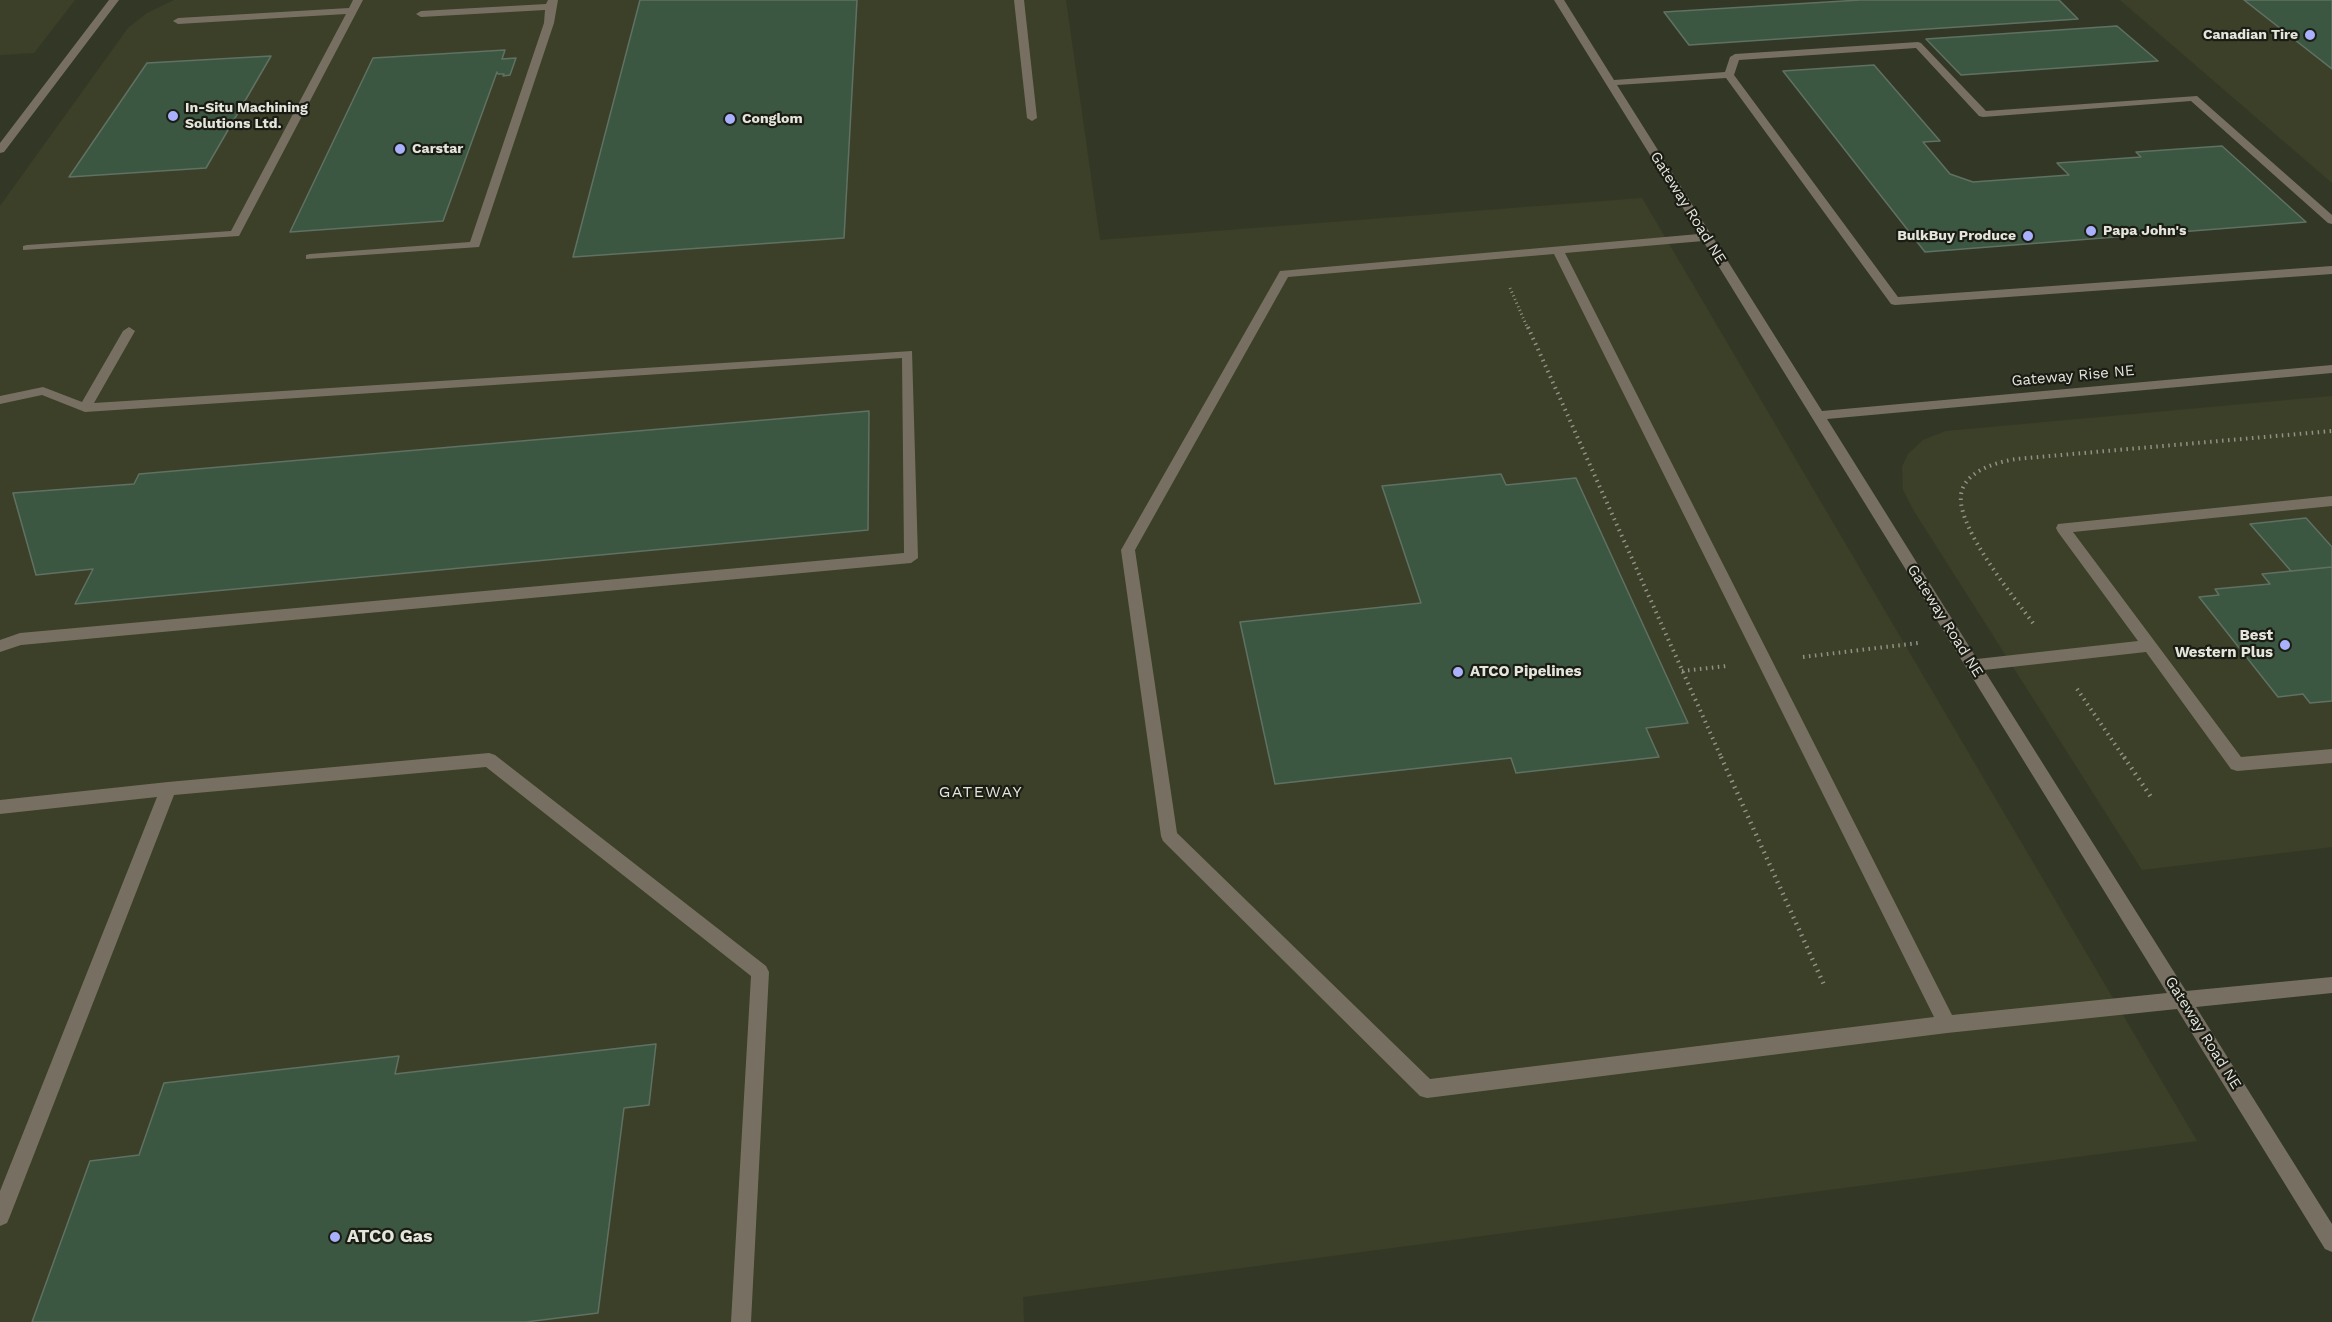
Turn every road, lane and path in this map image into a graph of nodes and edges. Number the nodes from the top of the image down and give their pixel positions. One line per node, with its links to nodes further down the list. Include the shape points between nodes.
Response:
1 (114, 0): 12 (street)
2 (358, 0): 6 (street)
3 (1019, 0): 11 (street)
4 (1559, 0): 10 (street, Gateway Road NE)
5 (552, 4): 7 (street); 17 (street, via 475,245)
6 (352, 11): 8 (street); 15 (street, via 235,234)
7 (421, 14)
8 (178, 21)
9 (1729, 75): 10 (street); 13 (street, via 1735,57 1918,45 1983,114 2193,98); 18 (street, via 1895,301)
10 (1610, 83): 14 (street, Gateway Road NE)
11 (1032, 117)
12 (0, 150)
13 (2332, 221)
14 (1706, 237): 16 (street); 24 (street, Gateway Road NE)
15 (27, 248)
16 (1558, 250): 29 (street); 38 (street, via 1284,274 1128,550 1169,836 1427,1089)
17 (310, 257)
18 (2332, 270)
19 (1510, 287): 31 (path)
20 (129, 331): 23 (street)
21 (2332, 369): 24 (street, Gateway Rise NE)
22 (0, 400): 23 (street, via 43,391)
23 (86, 408): 27 (street, via 908,354 912,558 20,639)
24 (1817, 416): 26 (street, Gateway Road NE)
25 (2332, 501): 28 (street, via 2063,528)
26 (1954, 638): 29 (path); 30 (street, Gateway Road NE)
27 (0, 646)
28 (2150, 646): 30 (street); 32 (street, via 2237,764)
29 (1765, 662): 31 (path); 38 (street)
30 (1972, 666): 37 (street, Gateway Road NE)
31 (1682, 671): 36 (path)
32 (2332, 756)
33 (168, 789): 34 (street); 39 (street); 41 (street, via 489,760 760,972)
34 (0, 807)
35 (2332, 985): 37 (street)
36 (1825, 987)
37 (2183, 1001): 38 (street); 40 (street, Gateway Road NE)
38 (1947, 1024)
39 (0, 1216)
40 (2332, 1242)
41 (741, 1322)

